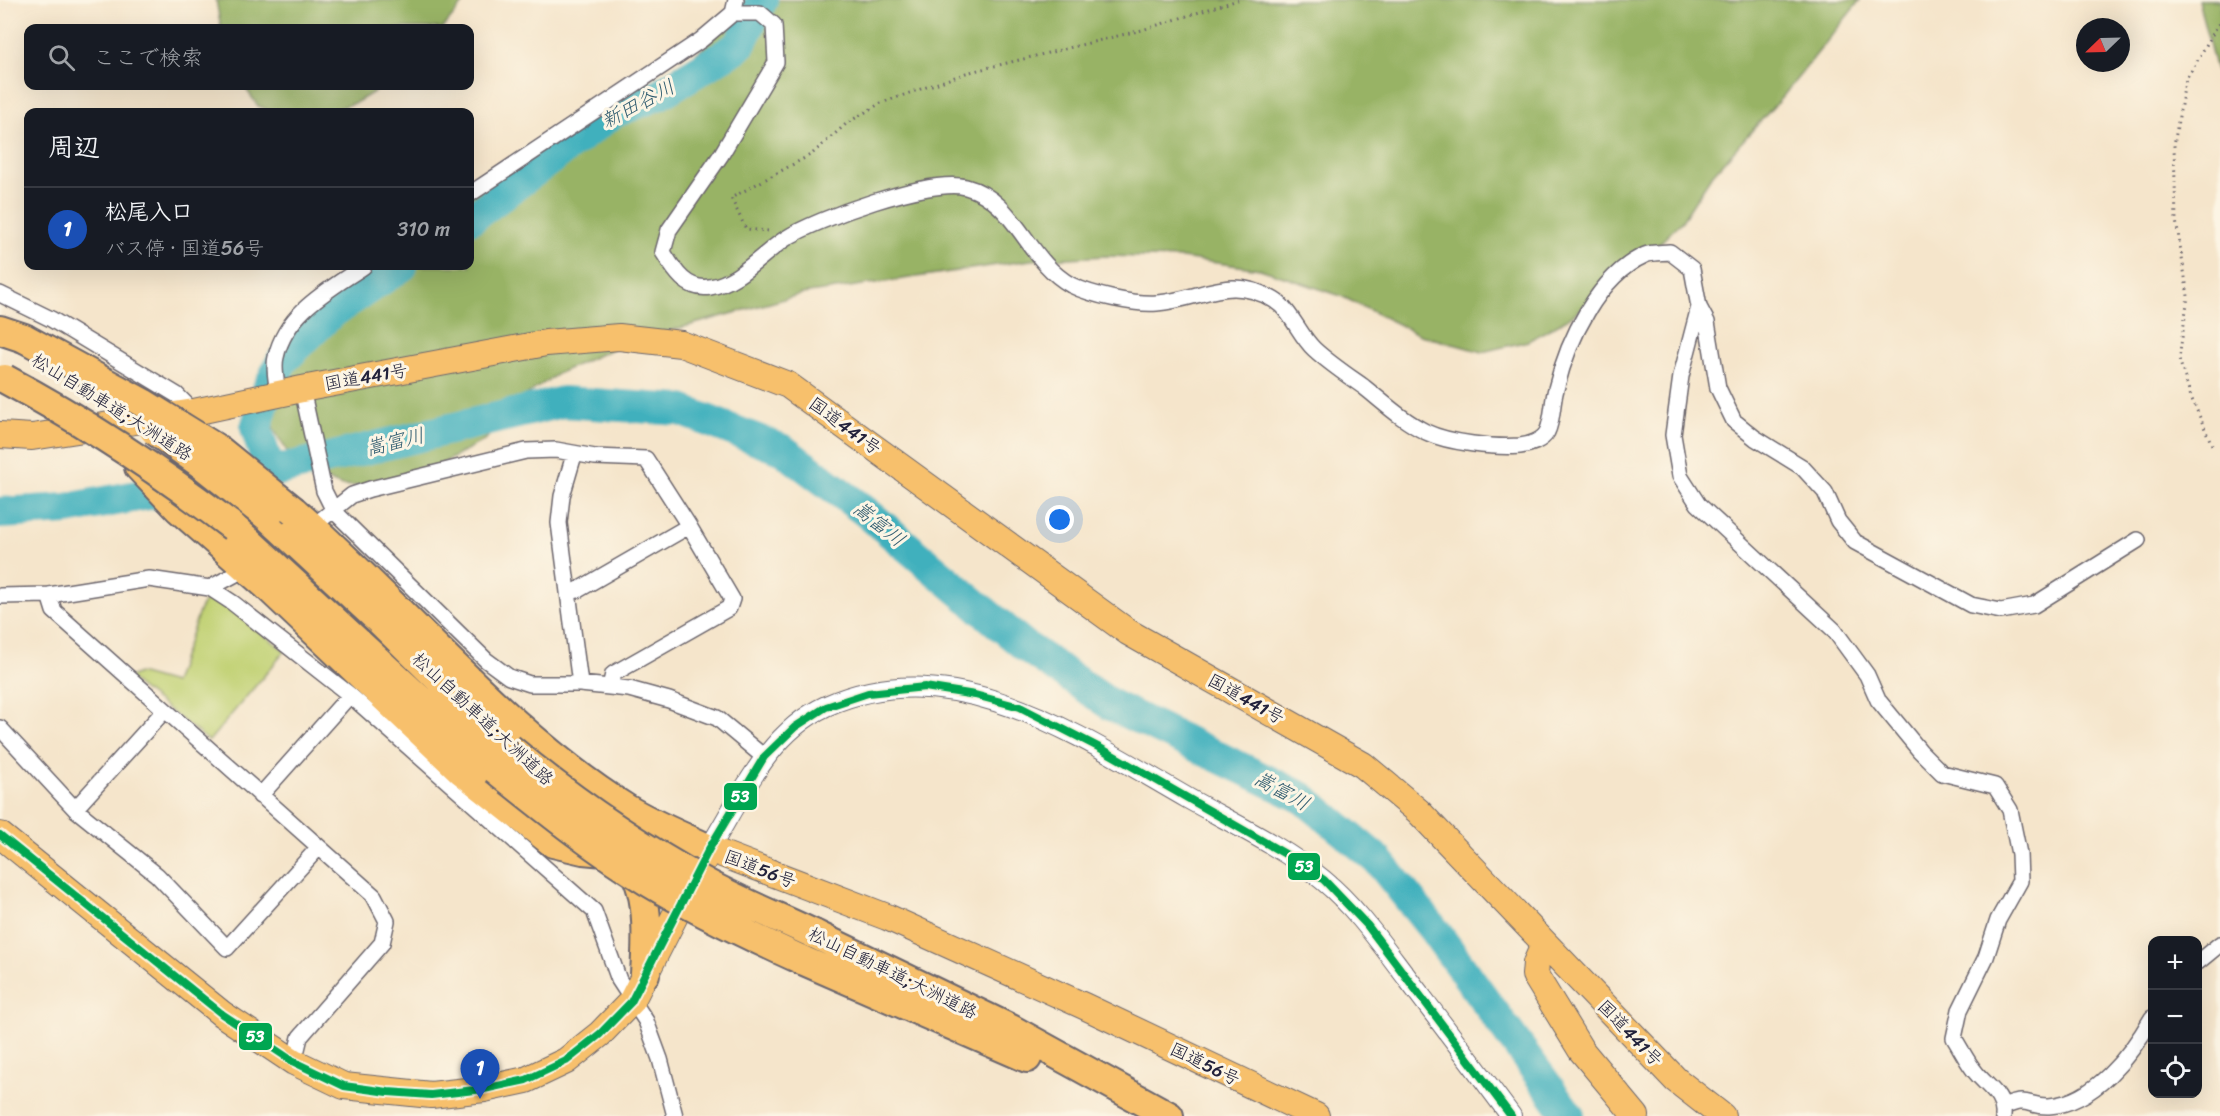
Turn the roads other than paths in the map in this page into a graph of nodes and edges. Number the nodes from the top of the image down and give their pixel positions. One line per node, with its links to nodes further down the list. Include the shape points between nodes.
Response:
1 (734, 6): 2 (street, via 701,40); 5 (street, via 760,13 774,25 776,62 721,155 669,230 663,252 678,276 693,286 711,287 736,276 787,238 863,205 916,189 963,186 991,198 1042,261 1071,285 1120,300 1157,303 1235,286 1245,289 1275,300 1312,347 1427,432 1458,441 1519,446 1536,443 1547,433 1565,361 1582,322 1613,277 1647,254 1670,252 1692,269)
2 (474, 191)
3 (358, 270): 8 (street, via 305,307 285,332 275,359)
4 (0, 294): 9 (street, via 51,319 177,394)
5 (1699, 307): 16 (street, via 1707,322 1718,388 1734,421 1802,467 1825,492 1838,521 1855,542 1971,605 2001,611 2034,605); 42 (street, via 1681,376 1673,435 1680,476 1698,504 1834,630 1867,675 1878,700 1920,752 1942,773 1995,786 2010,810 2020,881 1998,920 1986,957 1960,1010 1954,1038 1976,1073 1992,1088)
6 (10, 339): 13 (highway, bridge, via 143,403 219,450)
7 (2, 378): 15 (highway, 松山自動車道;大洲道路, bridge, via 61,408 169,478)
8 (290, 391): 9 (highway, 国道441号); 12 (street, via 307,416 324,491); 36 (highway, 国道441号, via 546,343 620,337 681,344 788,385 1128,632 1363,765 1418,811)
9 (194, 412): 10 (highway, 国道441号, via 32,437)
10 (0, 435)
11 (574, 454): 12 (street, via 526,451 370,489 352,495); 14 (street, via 646,459); 19 (street, via 559,523)
12 (334, 511): 13 (street); 22 (street, via 455,631 509,677 530,684)
13 (293, 517): 28 (highway, 松山自動車道;大洲道路); 33 (highway, via 333,545 517,723 561,760 626,809)
14 (689, 526): 19 (street); 23 (street, via 732,599 729,608 613,675)
15 (222, 531): 28 (highway, 松山自動車道;大洲道路); 34 (highway, via 462,771 553,843)
16 (2138, 540)
17 (234, 575): 18 (street)
18 (210, 588): 20 (street, via 149,579); 24 (street)
19 (569, 592): 22 (street)
20 (49, 595): 21 (street); 25 (street, via 54,611)
21 (0, 596)
22 (580, 684): 23 (street)
23 (610, 687): 27 (street, via 629,688 717,718)
24 (350, 695): 29 (street); 39 (street, via 594,911 606,949)
25 (164, 711): 29 (street); 30 (street)
26 (0, 728): 30 (street)
27 (764, 757): 33 (street); 47 (street, via 795,727 825,707 868,693 925,687 1020,708 1142,771 1324,880 1367,925)
28 (502, 758): 44 (highway, 松山自動車道;大洲道路, bridge, via 588,842 698,910); 45 (highway, 松山自動車道;大洲道路, bridge, via 555,786 660,857 708,884 1011,1029)
29 (260, 796): 32 (street)
30 (75, 809): 32 (street, via 157,875 227,948)
31 (0, 836): 41 (highway, 国道56号, via 222,1014)
32 (319, 847): 41 (street, via 374,896 387,921 382,943 300,1037)
33 (710, 849): 34 (highway); 38 (highway, 国道56号); 46 (highway, 国道56号, via 887,917)
34 (618, 853): 38 (highway, via 629,864 642,893 647,935)
35 (2220, 944): 37 (street)
36 (1544, 945): 48 (highway, via 1535,975 1581,1050); 49 (highway, 国道441号, via 1676,1080)
37 (2202, 959)
38 (645, 974): 39 (highway, 国道56号)
39 (631, 1002): 41 (highway, 国道56号, via 600,1034 566,1060 526,1080 484,1089 431,1095 344,1086); 43 (street, via 646,1021)
40 (2148, 1025): 42 (street, via 2140,1040 2105,1078 2076,1100 2047,1106 2020,1100)
41 (294, 1062)
42 (2004, 1111)
43 (675, 1116)
44 (1148, 1116)
45 (1169, 1116)
46 (1316, 1116)
47 (1511, 1116)
48 (1636, 1116)
49 (1722, 1116)

